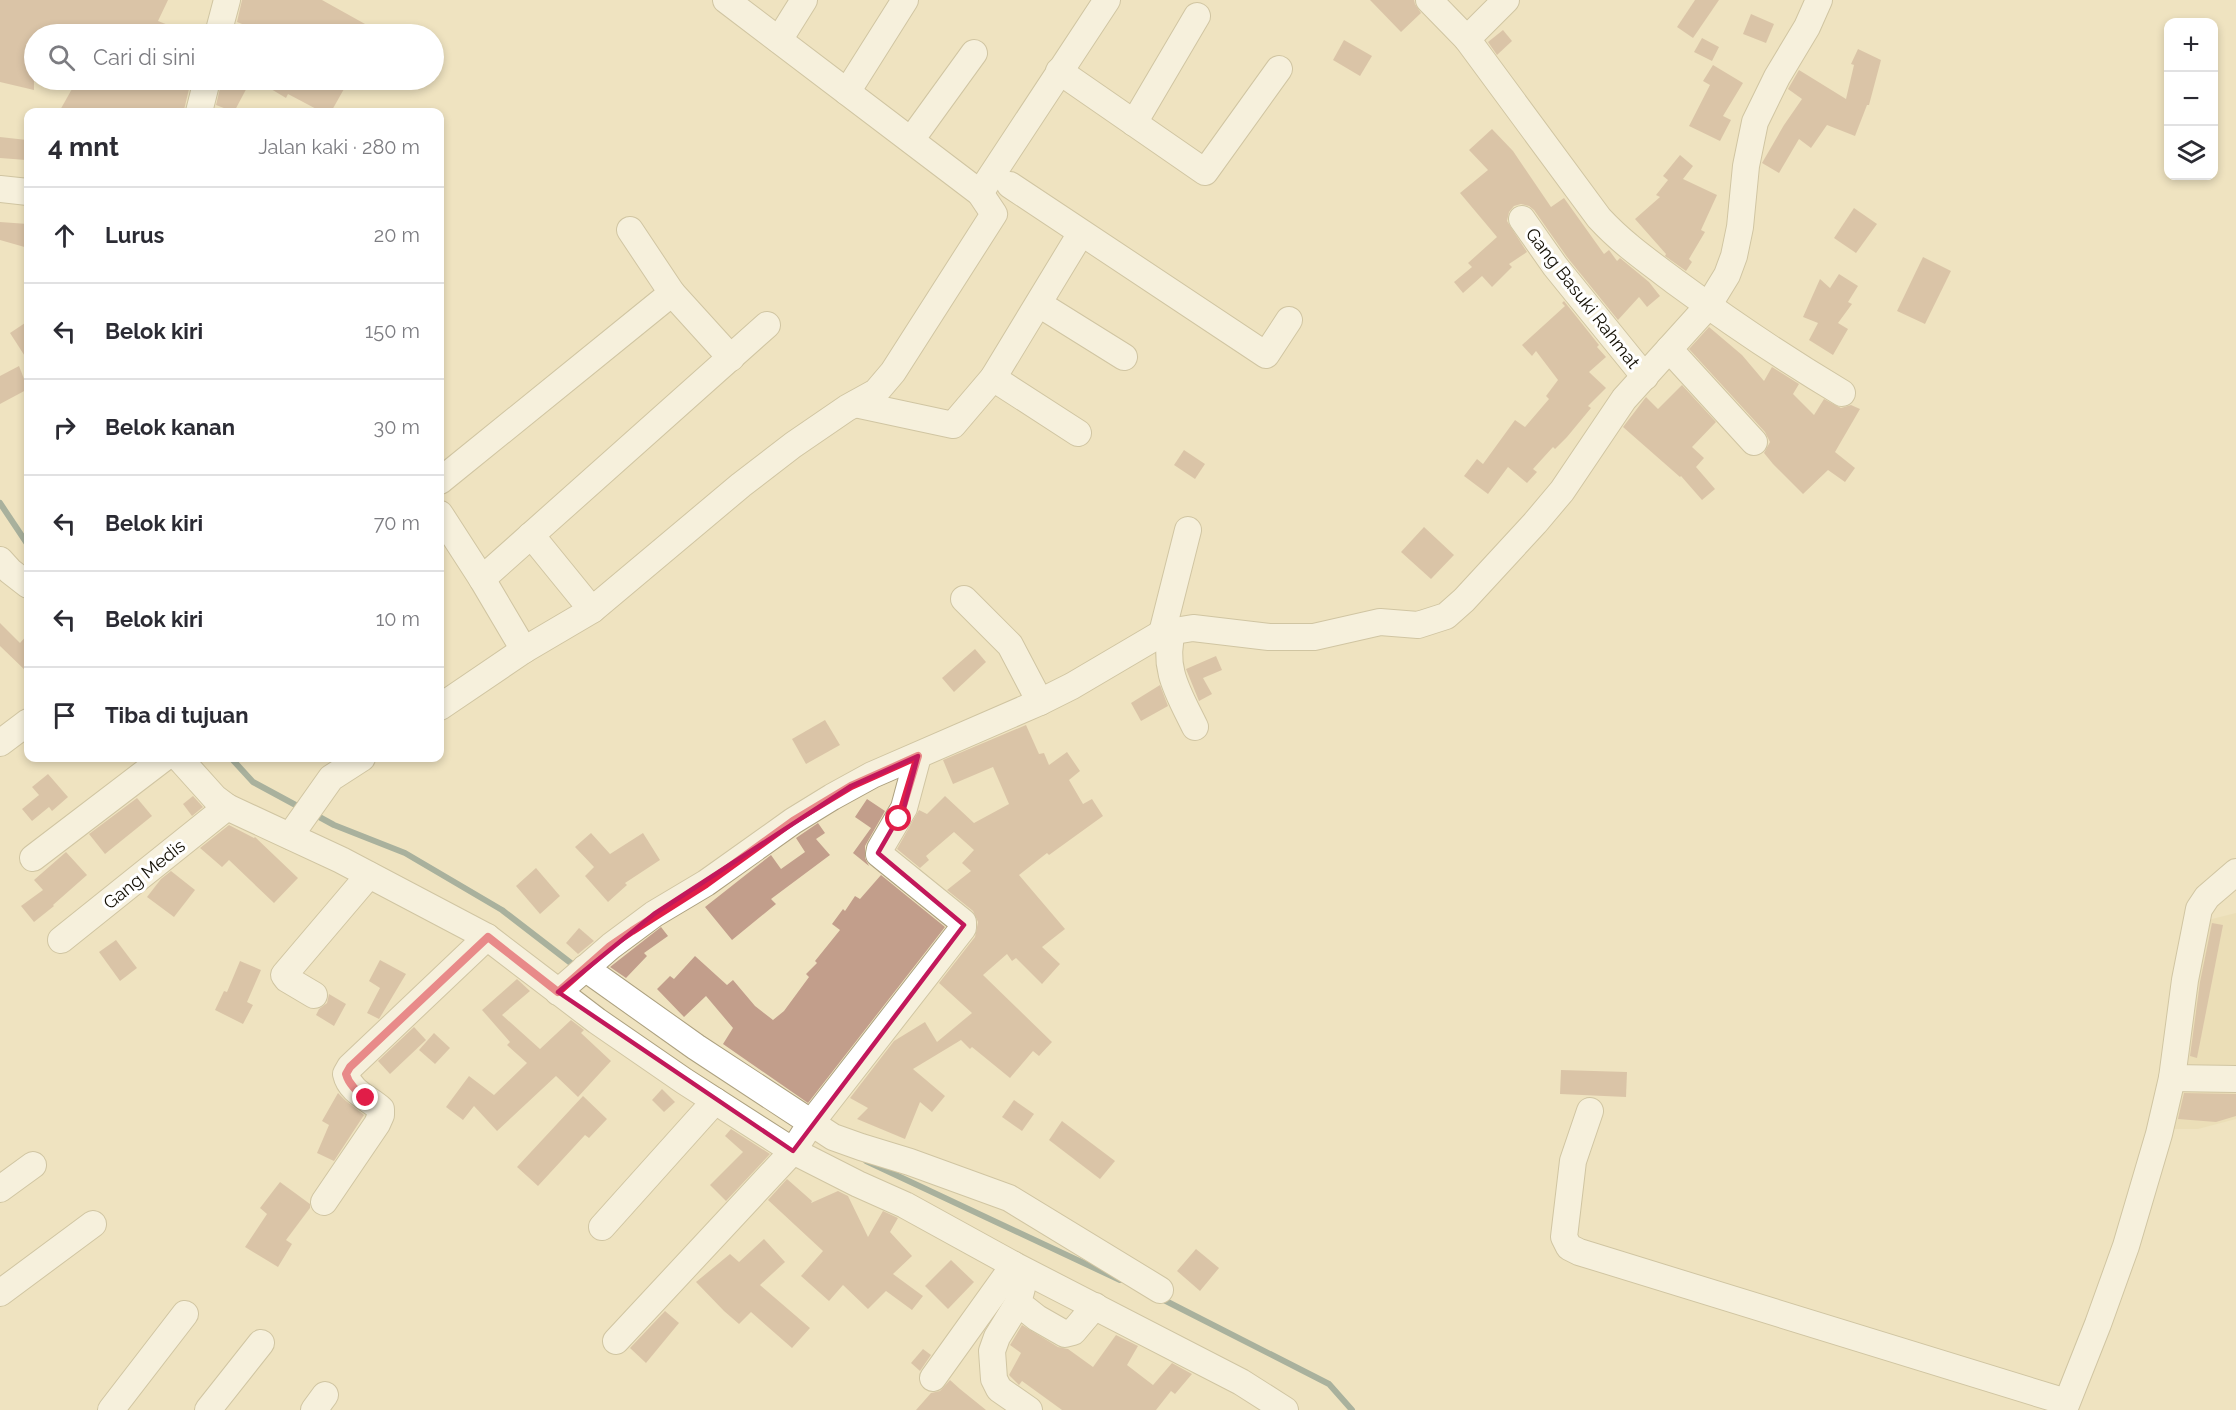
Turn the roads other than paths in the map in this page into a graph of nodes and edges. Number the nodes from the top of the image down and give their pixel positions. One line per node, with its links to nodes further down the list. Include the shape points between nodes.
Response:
1 (726, 0): 12 (street)
2 (804, 0): 12 (street)
3 (905, 0): 17 (street)
4 (1107, 0): 15 (street)
5 (1429, 0): 11 (street)
6 (1506, 0): 11 (street)
7 (1819, 0): 30 (street, via 1755,122 1734,256)
8 (226, 1): 10 (street)
9 (1197, 16): 19 (street)
10 (220, 24)
11 (1467, 39): 30 (street, via 1613,234)
12 (779, 40): 17 (street)
13 (974, 53): 20 (street)
14 (1279, 69): 19 (street, via 1205,172)
15 (1059, 71): 19 (street); 24 (street)
16 (204, 90): 18 (street)
17 (847, 92): 20 (street)
18 (200, 108)
19 (1134, 123)
20 (911, 140): 24 (street)
21 (1011, 185): 27 (street)
22 (0, 189): 23 (street)
23 (24, 192)
24 (981, 193): 39 (street, via 994,214 893,372 876,392)
25 (1522, 219): 36 (street, Gang Basuki Rahmat)
26 (630, 231): 28 (street)
27 (1081, 233): 29 (street); 31 (street, via 1266,355)
28 (672, 293): 35 (street); 42 (street)
29 (1039, 304): 34 (street); 37 (street)
30 (1708, 306): 33 (street); 38 (street)
31 (1288, 321)
32 (767, 326): 35 (street)
33 (1669, 349): 36 (street); 41 (street)
34 (1124, 357)
35 (731, 358): 45 (street)
36 (1645, 377): 51 (street, via 1624,399 1562,491 1464,600 1441,619 1418,625 1380,622 1314,637 1269,638 1193,628)
37 (993, 378): 39 (street, via 953,425); 40 (street)
38 (1842, 393)
39 (855, 404): 50 (street, via 750,479)
40 (1078, 433)
41 (1754, 442)
42 (444, 479)
43 (444, 520): 47 (street)
44 (1188, 530): 51 (street)
45 (531, 535): 47 (street); 50 (street)
46 (0, 560): 48 (street)
47 (482, 579): 52 (street)
48 (24, 581)
49 (964, 598): 53 (street, via 1010,645)
50 (592, 610): 52 (street)
51 (1168, 631): 53 (street); 56 (street, via 1173,682)
52 (524, 650): 54 (street)
53 (1040, 702): 58 (street)
54 (444, 704)
55 (24, 725): 57 (street)
56 (1195, 727)
57 (0, 742)
58 (918, 756): 69 (street, via 851,786 793,821 610,946); 75 (street, via 904,808 879,854 964,925)
59 (159, 762): 64 (street)
60 (183, 762): 62 (street)
61 (356, 762): 63 (street, via 331,778)
62 (227, 807): 63 (street); 68 (street, Gang Medis)
63 (290, 836): 66 (street)
64 (33, 858)
65 (2236, 872): 71 (street, via 2206,897 2199,909)
66 (369, 875): 67 (street); 70 (street, via 284,975)
67 (488, 937): 69 (street); 78 (street, via 350,1067 346,1074 352,1087 381,1109 381,1115)
68 (62, 940)
69 (573, 979): 73 (street, via 639,1050); 75 (street, via 696,1047)
70 (314, 995)
71 (2172, 1078): 72 (street); 90 (street, via 2126,1246)
72 (2236, 1079)
73 (715, 1101): 75 (street); 80 (street)
74 (1590, 1111): 90 (street, via 1573,1161 1564,1238 1569,1246)
75 (803, 1135): 81 (street, via 858,1184); 82 (street, via 833,1137 1009,1198); 87 (street)
76 (33, 1165): 77 (street)
77 (0, 1189)
78 (324, 1202)
79 (93, 1224): 83 (street)
80 (602, 1227)
81 (1023, 1269): 84 (street); 85 (street); 89 (street)
82 (1160, 1290)
83 (0, 1293)
84 (1018, 1303): 85 (street, via 1065,1334 1073,1332); 93 (street, via 992,1351 994,1379 999,1389)
85 (1095, 1306): 94 (street, via 1241,1382)
86 (185, 1314): 91 (street)
87 (616, 1341)
88 (261, 1343): 92 (street)
89 (933, 1378)
90 (2065, 1406)
91 (111, 1410)
92 (208, 1410)
93 (1029, 1410)
94 (1285, 1410)

